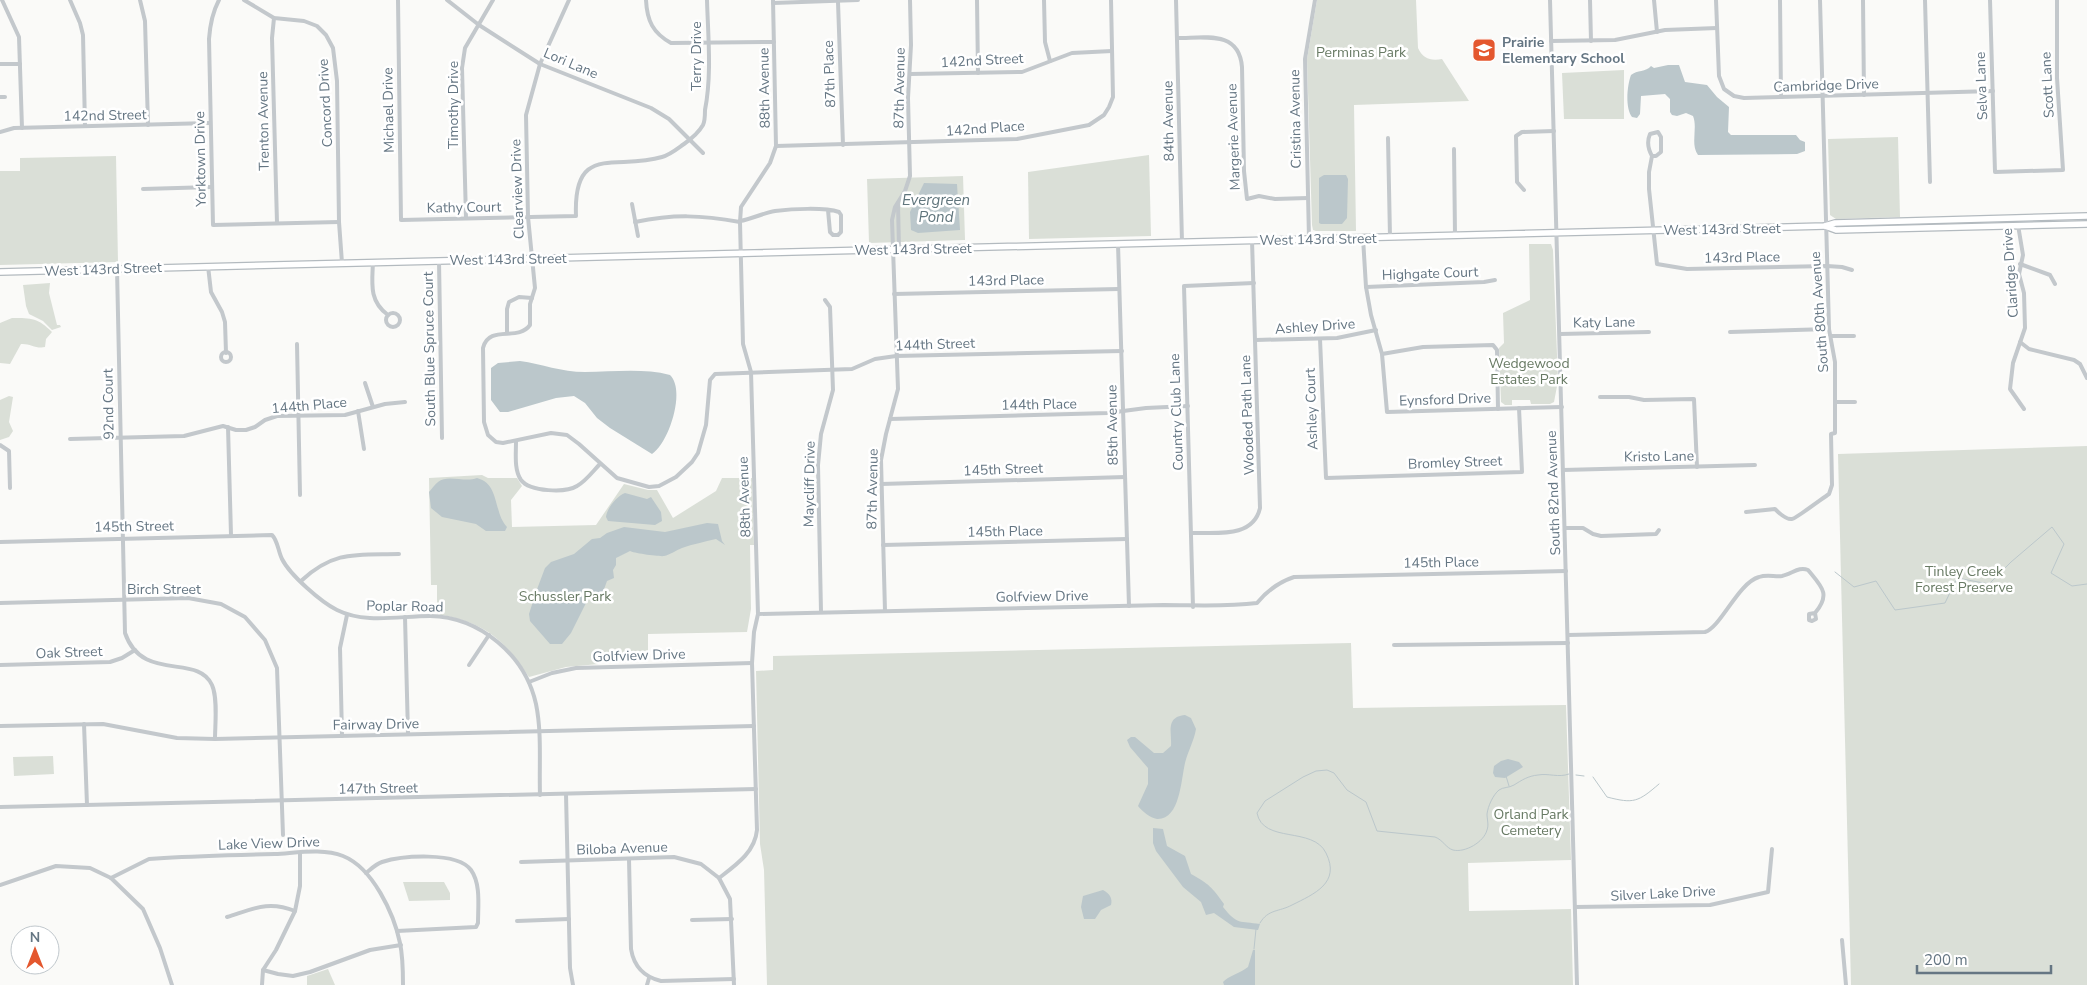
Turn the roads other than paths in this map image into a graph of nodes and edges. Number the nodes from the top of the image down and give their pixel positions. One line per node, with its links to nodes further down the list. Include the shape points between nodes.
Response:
1 (2, 0): 43 (street, via 19,37)
2 (70, 0): 54 (street, via 83,35)
3 (140, 0): 53 (street, via 145,21)
4 (219, 0): 52 (street, Yorktown Drive, via 210,24)
5 (244, 0): 31 (street, Concord Drive)
6 (398, 0): 78 (street, Michael Drive)
7 (447, 0): 32 (street, Lori Lane)
8 (493, 0): 32 (street, Timothy Drive)
9 (569, 0): 44 (street, Clearview Drive)
10 (646, 0): 39 (street, via 651,27 659,36 671,43)
11 (707, 0): 39 (street, Terry Drive)
12 (858, 0): 30 (street)
13 (910, 0): 46 (street, 87th Avenue)
14 (977, 0): 45 (street)
15 (1044, 0): 41 (street, via 1045,42)
16 (1111, 0): 40 (street, 142nd Place)
17 (1176, 0): 35 (street, 84th Avenue)
18 (1315, 0): 71 (street, Cristina Avenue, via 1305,59)
19 (1550, 0): 36 (street, South 82nd Avenue)
20 (1590, 0): 37 (street)
21 (1654, 0): 34 (street)
22 (1716, 0): 33 (street)
23 (1780, 0): 51 (street)
24 (1820, 0): 50 (street, South 80th Avenue)
25 (1863, 0): 49 (street)
26 (1925, 0): 48 (street)
27 (1990, 0): 47 (street, Selva Lane)
28 (2057, 0): 66 (street, Scott Lane, via 2057,78 2063,170)
29 (773, 2): 30 (street); 38 (street, 88th Avenue)
30 (838, 2): 61 (street, 87th Place)
31 (274, 18): 79 (street, Concord Drive, via 304,21 317,26 333,48 337,81); 82 (street, Trenton Avenue)
32 (479, 25): 44 (street, Lori Lane); 76 (street, Timothy Drive, via 465,48 462,68)
33 (1717, 28): 34 (street); 51 (street, Cambridge Drive, via 1719,76 1724,89 1744,98)
34 (1657, 32): 37 (street)
35 (1177, 38): 71 (street, Margerie Avenue, via 1218,38 1234,44 1242,61 1247,199 1259,196); 94 (street, 84th Avenue)
36 (1551, 41): 37 (street); 57 (street, South 82nd Avenue)
37 (1591, 41)
38 (774, 42): 39 (street); 62 (street, 88th Avenue)
39 (708, 44): 59 (street, Terry Drive, via 709,90 703,124)
40 (1112, 51): 41 (street, 142nd Street, via 1076,52); 60 (street, 142nd Place, via 1112,101 1104,115 1089,125 1017,139)
41 (1050, 61): 45 (street, 142nd Street, via 1022,72)
42 (0, 64): 43 (street)
43 (20, 64): 55 (street)
44 (540, 64): 59 (street, Lori Lane, via 651,108 669,119); 75 (street, Clearview Drive, via 526,115)
45 (978, 73): 46 (street, 142nd Street)
46 (910, 74): 60 (street, 87th Avenue)
47 (1993, 91): 48 (street, Cambridge Drive); 66 (street, Selva Lane)
48 (1928, 93): 49 (street, Cambridge Drive); 67 (street)
49 (1864, 94): 50 (street, Cambridge Drive)
50 (1823, 96): 51 (street, Cambridge Drive); 84 (street, South 80th Avenue)
51 (1781, 97)
52 (210, 123): 53 (street, 142nd Street); 68 (street, Yorktown Drive)
53 (148, 125): 54 (street, 142nd Street)
54 (85, 126): 55 (street, 142nd Street)
55 (22, 128): 56 (street, 142nd Street)
56 (0, 132)
57 (1554, 132): 70 (street, via 1522,132 1516,136 1517,182); 87 (street, South 82nd Avenue)
58 (1388, 138): 90 (street)
59 (690, 140): 64 (street, Lori Lane); 75 (street, Terry Drive, via 662,157 602,162 590,168 577,186 576,216)
60 (910, 143): 61 (street, 142nd Place); 96 (street, 87th Avenue, via 910,176 893,213)
61 (843, 145): 62 (street, 142nd Place)
62 (776, 146): 81 (street, 88th Avenue, via 770,163 741,207)
63 (1454, 149): 89 (street)
64 (703, 153)
65 (1652, 156): 65 (street, via 1649,151 1650,134 1658,132 1661,152); 86 (street, via 1649,189)
66 (1995, 172)
67 (1930, 182)
68 (212, 187): 69 (street); 82 (street, Yorktown Drive, via 213,225)
69 (143, 189)
70 (1524, 190)
71 (1308, 198): 92 (street, Cristina Avenue)
72 (632, 204): 80 (street)
73 (828, 210): 73 (street, via 841,215 841,232 838,235 830,232); 81 (street, via 777,211)
74 (2087, 216): 77 (main road, West 143rd Street)
75 (528, 217): 76 (street, Kathy Court); 98 (street, Clearview Drive)
76 (466, 218): 78 (street, Kathy Court)
77 (2017, 218): 84 (main road, West 143rd Street, via 1835,223); 85 (street, Claridge Drive)
78 (401, 220)
79 (339, 222): 82 (street, Yorktown Drive); 101 (street, Concord Drive)
80 (635, 222): 81 (street, via 660,217 703,216); 88 (street)
81 (740, 222): 97 (street, 88th Avenue)
82 (277, 223)
83 (2087, 224): 85 (main road, West 143rd Street)
84 (1825, 226): 85 (main road, West 143rd Street, via 1836,230); 86 (main road, West 143rd Street); 104 (street, South 80th Avenue)
85 (2018, 226): 102 (street, Claridge Drive, via 2023,255)
86 (1654, 231): 87 (main road, West 143rd Street); 104 (street, 143rd Place, via 1657,264 1687,269)
87 (1556, 233): 89 (main road, West 143rd Street); 122 (street, South 82nd Avenue)
88 (638, 236)
89 (1455, 236): 90 (main road, West 143rd Street)
90 (1390, 237): 91 (main road, West 143rd Street)
91 (1363, 238): 92 (main road, West 143rd Street); 111 (street, Eynsford Drive)
92 (1309, 239): 93 (main road, West 143rd Street)
93 (1252, 240): 94 (main road, West 143rd Street); 109 (street, Wooded Path Lane)
94 (1182, 242): 95 (main road, West 143rd Street)
95 (1118, 244): 96 (main road, West 143rd Street); 112 (street, 85th Avenue)
96 (896, 249): 97 (main road, West 143rd Street); 113 (street, 87th Avenue)
97 (741, 253): 98 (main road, West 143rd Street); 134 (street, 88th Avenue, via 743,344)
98 (531, 258): 99 (main road, West 143rd Street); 114 (street, Clearview Drive, via 535,288)
99 (439, 261): 100 (main road, West 143rd Street); 152 (street, South Blue Spruce Court)
100 (373, 262): 101 (main road, West 143rd Street); 116 (street, via 375,302)
101 (342, 263): 103 (main road, West 143rd Street)
102 (2020, 264): 110 (street, via 2050,275); 127 (street, Claridge Drive, via 2025,328)
103 (208, 266): 105 (main road, West 143rd Street); 130 (street, via 211,292 225,322)
104 (1827, 266): 106 (street, 143rd Place); 117 (street, South 80th Avenue)
105 (117, 269): 107 (main road, West 143rd Street); 154 (street, 92nd Court)
106 (1852, 270)
107 (0, 272)
108 (1495, 280): 111 (street, Highgate Court)
109 (1254, 283): 126 (street, Wooded Path Lane); 141 (street, Country Club Lane, via 1184,286)
110 (2055, 284)
111 (1366, 287): 118 (street, Eynsford Drive)
112 (1119, 289): 113 (street, 143rd Place); 129 (street, 85th Avenue)
113 (894, 294): 132 (street, 87th Avenue)
114 (532, 298): 121 (street, Clearview Drive, via 528,328 521,333); 121 (street, via 518,297 509,302)
115 (825, 300): 133 (street, Maycliff Drive, via 830,308)
116 (388, 315)
117 (1829, 329): 120 (street); 123 (street, South 80th Avenue)
118 (1376, 330): 125 (street, Ashley Drive, via 1350,337); 131 (street, Eynsford Drive)
119 (1649, 332): 122 (street, Katy Lane)
120 (1730, 332)
121 (507, 334): 155 (street, Clearview Drive, via 492,335 484,344 484,422 492,439 503,444)
122 (1560, 334): 143 (street, South 82nd Avenue)
123 (1830, 336): 124 (street); 139 (street, South 80th Avenue, via 1835,362)
124 (1854, 336)
125 (1320, 338): 126 (street, Ashley Drive); 163 (street, Ashley Court)
126 (1256, 340): 170 (street, Wooded Path Lane, via 1259,512 1252,524 1242,530)
127 (2020, 342): 135 (street, via 2029,349 2074,360 2080,364); 146 (street, Claridge Drive, via 2010,389)
128 (297, 344): 149 (street)
129 (1122, 351): 132 (street, 144th Street); 147 (street, 85th Avenue)
130 (226, 352)
131 (1382, 354): 145 (street, Eynsford Drive, via 1387,412); 145 (street, via 1423,347 1493,345 1496,350)
132 (896, 356): 133 (street, 144th Street); 150 (street, 87th Avenue, via 898,389)
133 (833, 371): 134 (street, 144th Street); 186 (street, Maycliff Drive, via 818,465)
134 (752, 372): 158 (street, Clearview Drive, via 717,373 710,378 707,417 700,447 692,462 668,482 649,487 618,478); 189 (street, 88th Avenue)
135 (2087, 378)
136 (365, 383): 142 (street)
137 (1600, 398): 160 (street, via 1694,399)
138 (405, 402): 142 (street, 144th Place)
139 (1835, 402): 140 (street); 167 (street, South 80th Avenue, via 1829,494 1792,519 1775,509)
140 (1856, 402)
141 (1188, 406): 147 (street, 144th Place); 170 (street, Country Club Lane)
142 (374, 407): 148 (street, 144th Place)
143 (1562, 407): 144 (street, Eynsford Drive); 161 (street, South 82nd Avenue)
144 (1519, 408): 145 (street, Eynsford Drive); 163 (street, Bromley Street, via 1522,472)
145 (1498, 409)
146 (2024, 409)
147 (1124, 410): 150 (street, 144th Place); 162 (street, 85th Avenue)
148 (358, 412): 149 (street, 144th Place); 157 (street)
149 (299, 416): 151 (street, 144th Place, via 270,418 246,430); 166 (street)
150 (890, 419): 164 (street, 87th Avenue, via 881,460)
151 (228, 427): 154 (street, 144th Place, via 218,426 184,436); 172 (street)
152 (442, 438)
153 (70, 439): 154 (street, 144th Place)
154 (120, 439): 173 (street, 92nd Court)
155 (516, 442): 158 (street, Clearview Drive, via 551,433 564,434 580,444); 158 (street, via 517,470 521,480 538,490 577,486)
156 (0, 445): 165 (street, via 9,451)
157 (364, 449)
158 (600, 464)
159 (1755, 465): 160 (street, Kristo Lane)
160 (1697, 467): 161 (street, Kristo Lane)
161 (1564, 470): 168 (street, South 82nd Avenue)
162 (1125, 476): 164 (street, 145th Street); 174 (street, 85th Avenue)
163 (1326, 478)
164 (882, 484): 176 (street, 87th Avenue)
165 (10, 488)
166 (300, 495)
167 (1746, 512)
168 (1565, 528): 169 (street, via 1583,528 1601,536 1656,534); 178 (street, South 82nd Avenue)
169 (1659, 530)
170 (1191, 533): 184 (street, Country Club Lane)
171 (270, 534): 172 (street, 145th Street); 180 (street, Poplar Road, via 275,538 286,566)
172 (231, 535): 173 (street, 145th Street)
173 (122, 538): 175 (street, 145th Street); 181 (street, 92nd Court)
174 (1127, 539): 176 (street, 145th Place); 183 (street, 85th Avenue)
175 (0, 542)
176 (883, 545): 185 (street, 87th Avenue)
177 (399, 554): 180 (street, via 338,557 322,564)
178 (1566, 571): 179 (street, 145th Place); 192 (street, South 82nd Avenue)
179 (1317, 576): 184 (street, Golfview Drive, via 1284,580 1257,603)
180 (301, 581): 188 (street, Poplar Road, via 330,606)
181 (123, 600): 182 (street, Birch Street); 195 (street, 92nd Court, via 126,633); 206 (street, Birch Street, via 188,598 210,601 230,607 252,623 268,645 277,668)
182 (0, 603)
183 (1129, 606): 184 (street, Golfview Drive); 185 (street, Golfview Drive)
184 (1193, 607)
185 (885, 611): 186 (street, Golfview Drive)
186 (821, 612): 189 (street, Golfview Drive)
187 (1815, 613): 192 (street, via 1824,600 1823,591 1808,570 1800,569 1782,576 1754,579 1715,625 1705,632)
188 (347, 614): 190 (street, Poplar Road, via 366,618); 205 (street, via 340,648)
189 (758, 614): 196 (street, 88th Avenue)
190 (405, 617): 191 (street, Poplar Road, via 451,618); 204 (street)
191 (489, 635): 198 (street); 199 (street, Poplar Road, via 512,656)
192 (1568, 635): 193 (street, South 82nd Avenue)
193 (1568, 643): 194 (street); 224 (street, South 82nd Avenue)
194 (1394, 645)
195 (135, 650): 197 (street, Oak Street, via 110,662); 207 (street, via 151,662 196,671 210,681 214,695)
196 (752, 663): 199 (street, Golfview Drive, via 576,668); 202 (street, 88th Avenue)
197 (0, 665)
198 (469, 665)
199 (529, 682): 203 (street, Poplar Road, via 536,704)
200 (84, 724): 201 (street, Fairway Drive); 207 (street, Fairway Drive, via 135,728 176,738); 212 (street)
201 (0, 726)
202 (754, 726): 203 (street, Fairway Drive); 208 (street, 88th Avenue)
203 (538, 731): 204 (street, Fairway Drive); 210 (street, Poplar Road)
204 (408, 734): 205 (street, Fairway Drive)
205 (342, 736): 206 (street, Fairway Drive)
206 (280, 738): 207 (street, Fairway Drive); 211 (street, Birch Street)
207 (215, 739)
208 (756, 790): 209 (street, 147th Street); 222 (street, 88th Avenue, via 755,842 746,855)
209 (566, 794): 210 (street, 147th Street); 218 (street)
210 (540, 795): 211 (street, 147th Street)
211 (281, 801): 212 (street, 147th Street); 214 (street, Birch Street)
212 (86, 805): 213 (street, 147th Street)
213 (0, 807)
214 (283, 835)
215 (1772, 848): 224 (street, Silver Lake Drive, via 1768,892 1710,905)
216 (300, 853): 220 (street, Lake View Drive, via 341,855); 221 (street, Lake View Drive, via 148,859); 225 (street, via 300,886)
217 (629, 859): 218 (street, Biloba Avenue); 222 (street, Biloba Avenue, via 686,858 701,864); 235 (street, via 632,955 637,966)
218 (568, 861): 219 (street, Biloba Avenue); 227 (street)
219 (521, 862)
220 (366, 873): 231 (street, Lake View Drive, via 383,898); 231 (street, via 379,863 395,859 447,857 470,868 476,880 476,927)
221 (111, 878): 223 (street, via 90,868 56,866); 237 (street, via 143,909)
222 (719, 878): 228 (street, via 730,899)
223 (0, 885)
224 (1575, 907): 243 (street, South 82nd Avenue)
225 (294, 911): 226 (street, via 280,905 262,906); 234 (street)
226 (227, 917)
227 (569, 919): 230 (street); 240 (street)
228 (732, 919): 229 (street); 236 (street)
229 (692, 920)
230 (517, 921)
231 (397, 931): 233 (street, Lake View Drive)
232 (1842, 940): 244 (street)
233 (401, 945): 234 (street, via 370,950 293,976); 239 (street, Lake View Drive)
234 (263, 970): 238 (street)
235 (649, 978): 236 (street, via 667,981); 241 (street)
236 (734, 979): 242 (street)
237 (172, 985)
238 (262, 985)
239 (403, 985)
240 (573, 985)
241 (646, 985)
242 (734, 985)
243 (1577, 985)
244 (1846, 985)

